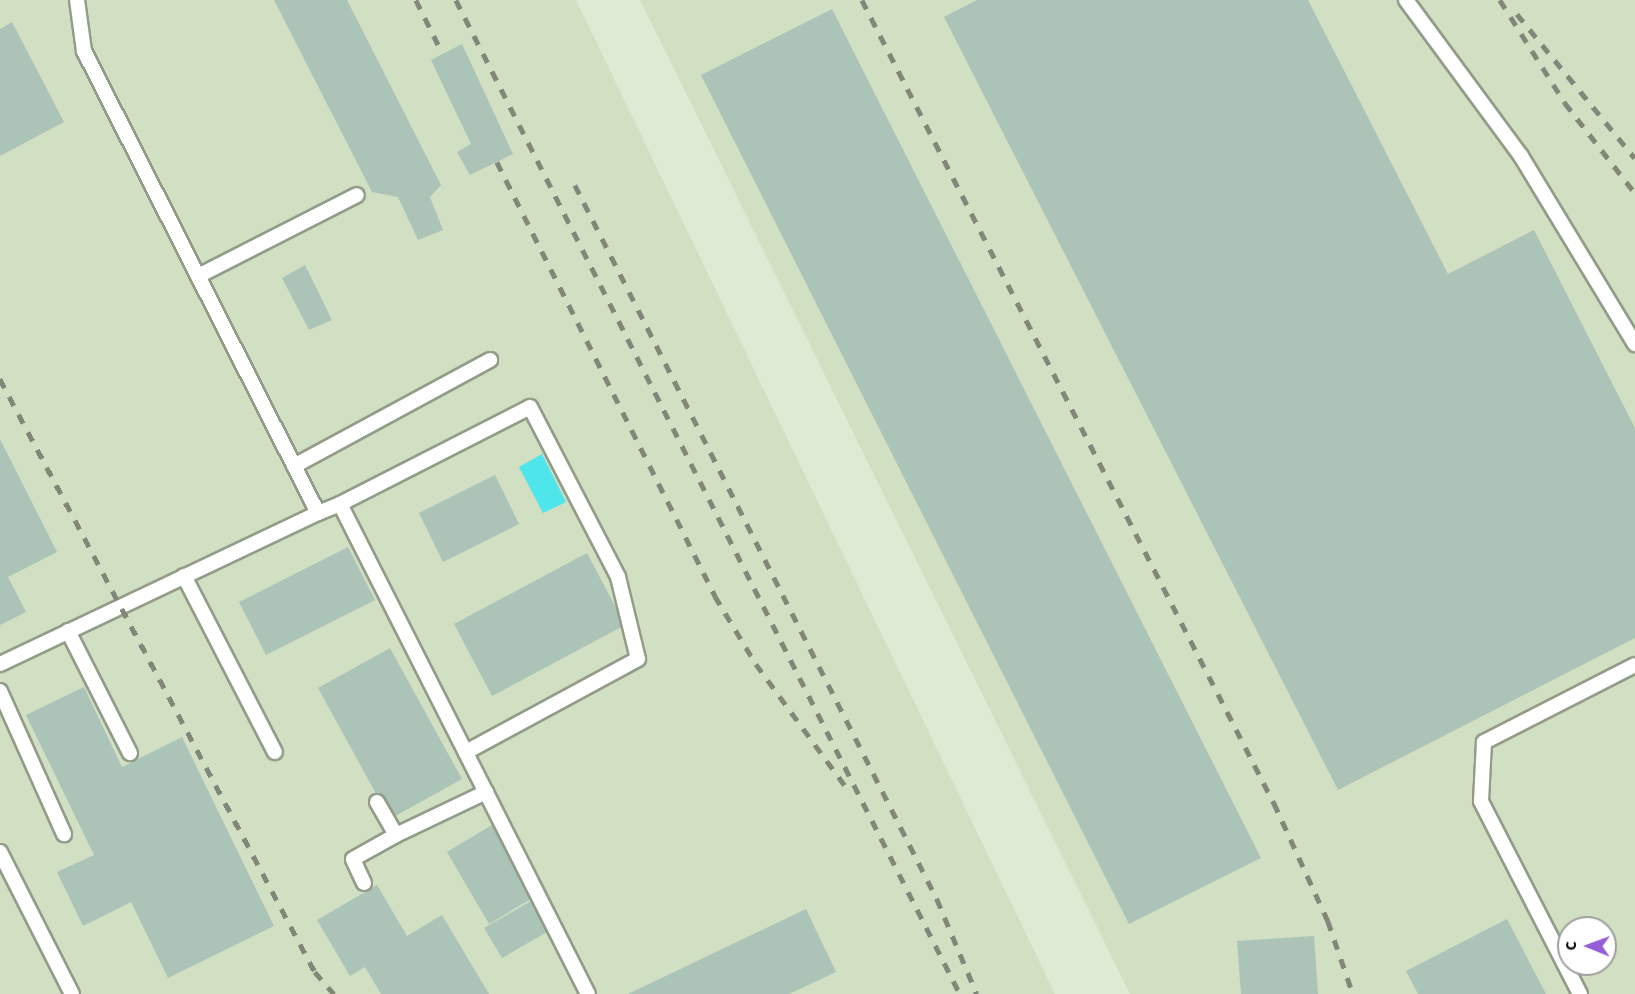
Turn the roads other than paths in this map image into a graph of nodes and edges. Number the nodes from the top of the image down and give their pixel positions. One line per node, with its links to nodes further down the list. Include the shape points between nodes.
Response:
1 (77, 0): 4 (lane, via 84,51)
2 (1406, 0): 5 (lane, via 1521,156)
3 (357, 195): 4 (lane)
4 (198, 276): 7 (lane)
5 (1635, 344)
6 (490, 360): 7 (lane)
7 (294, 466): 9 (lane)
8 (340, 504): 9 (lane); 16 (lane); 16 (lane, via 530,407 618,577 638,659)
9 (318, 513): 10 (lane)
10 (184, 576): 11 (lane); 15 (lane)
11 (68, 632): 12 (lane); 17 (lane)
12 (0, 664)
13 (1635, 665): 26 (lane, via 1484,742 1481,801)
14 (0, 691): 20 (lane)
15 (275, 752)
16 (466, 752): 18 (lane)
17 (130, 753)
18 (486, 792): 21 (lane); 25 (lane)
19 (377, 802): 21 (lane)
20 (64, 834)
21 (396, 835): 23 (lane, via 353,859)
22 (0, 852): 24 (lane)
23 (364, 883)
24 (72, 994)
25 (588, 994)
26 (1580, 994)

